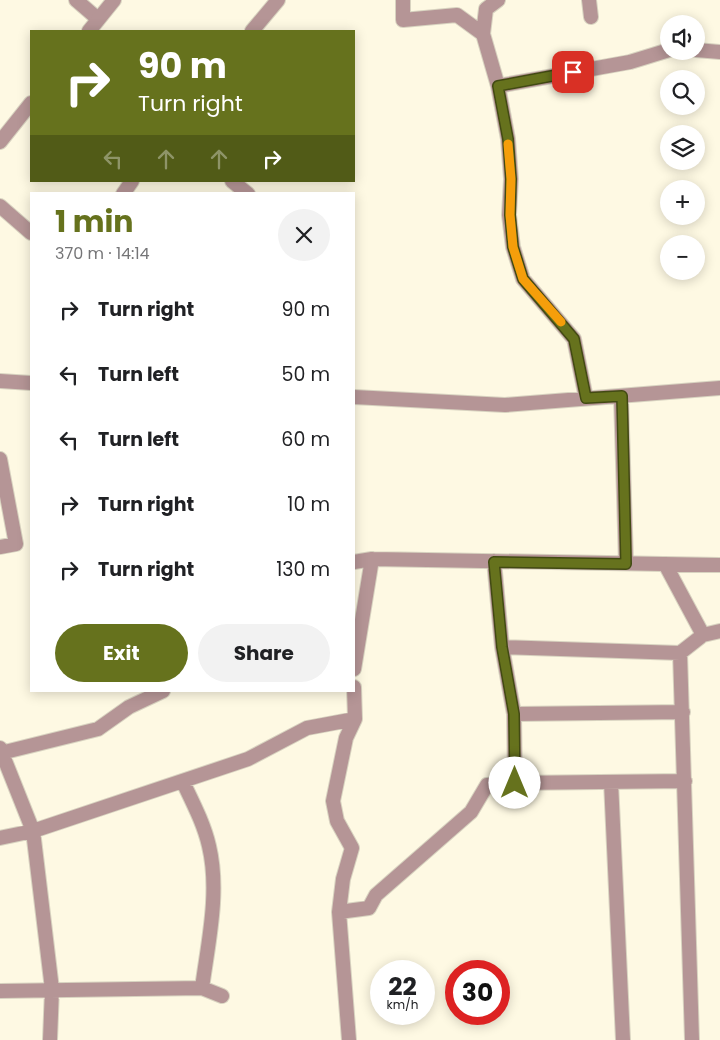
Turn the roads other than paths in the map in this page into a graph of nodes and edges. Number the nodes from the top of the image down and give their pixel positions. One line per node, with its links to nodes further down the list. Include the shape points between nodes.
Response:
1 (76, 0): 8 (street)
2 (114, 0): 8 (street)
3 (278, 0): 10 (street)
4 (403, 0): 11 (street, via 403,20 456,15)
5 (498, 0): 11 (street, via 486,9)
6 (588, 0): 7 (street)
7 (591, 17)
8 (98, 19): 9 (street)
9 (89, 30)
10 (253, 30)
11 (483, 34): 15 (street)
12 (705, 51): 13 (street)
13 (720, 52)
14 (660, 53): 15 (street, via 630,62)
15 (498, 86): 27 (street, via 508,139 513,247 523,279 574,339)
16 (30, 104): 17 (street)
17 (0, 142)
18 (233, 182): 19 (street)
19 (246, 192)
20 (0, 206): 21 (street)
21 (30, 232)
22 (0, 381): 23 (street)
23 (30, 383)
24 (720, 388): 25 (street)
25 (622, 396): 27 (street); 33 (street)
26 (355, 397): 27 (street, via 506,405)
27 (586, 398)
28 (0, 459): 29 (street, via 16,544)
29 (0, 547)
30 (372, 560): 31 (street); 32 (street); 40 (street)
31 (355, 562)
32 (494, 562): 33 (street); 38 (street)
33 (626, 564): 34 (street)
34 (665, 564): 35 (street); 37 (street)
35 (720, 565)
36 (720, 631): 37 (street)
37 (703, 636): 39 (street)
38 (502, 647): 39 (street); 44 (street)
39 (680, 653): 43 (street)
40 (355, 663)
41 (161, 692): 46 (street, via 129,707 98,729)
42 (354, 692): 45 (street)
43 (683, 712): 44 (street); 47 (street)
44 (514, 714): 50 (street)
45 (355, 719): 48 (street, via 307,728 248,759); 53 (street, via 346,738 333,801 337,821 352,848 343,879)
46 (0, 750): 51 (street)
47 (685, 781): 49 (street); 61 (street)
48 (183, 782): 51 (street); 54 (street, via 210,846 213,877 211,924)
49 (610, 782): 50 (street); 60 (street)
50 (515, 783): 53 (street, via 487,785 471,812 376,895 368,908)
51 (33, 831): 52 (street); 55 (street)
52 (0, 838)
53 (339, 912): 59 (street)
54 (202, 988): 55 (street); 57 (street)
55 (52, 989): 56 (street); 58 (street)
56 (0, 991)
57 (222, 996)
58 (50, 1040)
59 (349, 1040)
60 (623, 1040)
61 (692, 1040)

